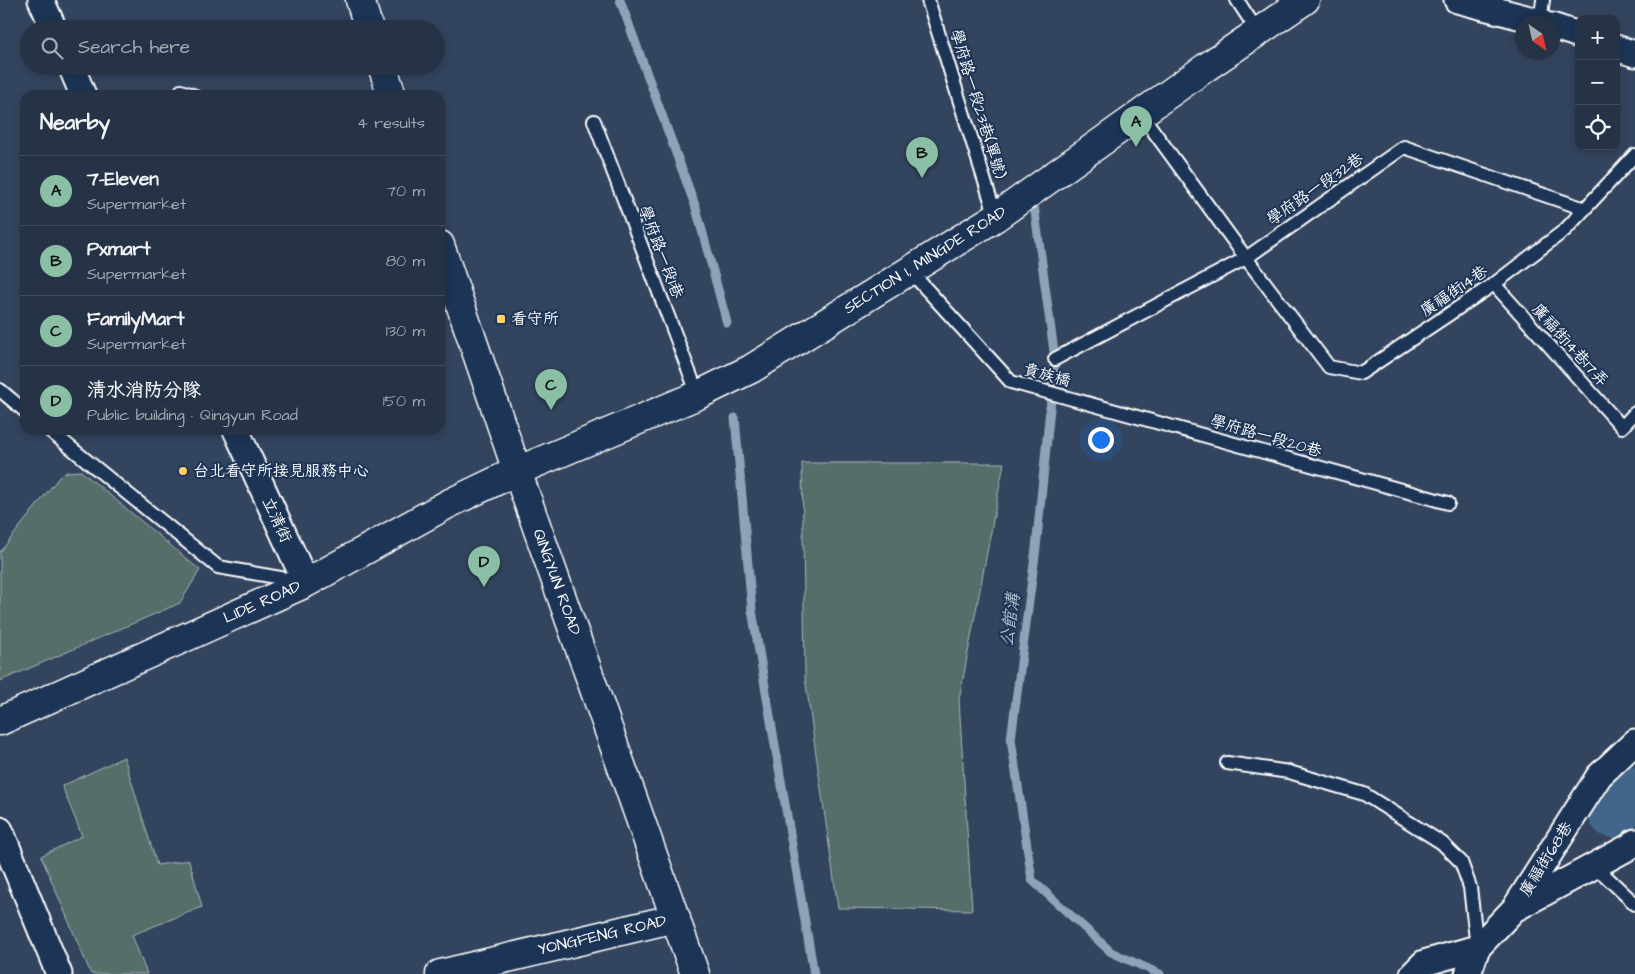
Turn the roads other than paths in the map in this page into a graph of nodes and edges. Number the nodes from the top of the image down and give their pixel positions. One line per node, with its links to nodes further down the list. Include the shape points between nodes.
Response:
1 (41, 0): 10 (street)
2 (360, 0): 11 (street)
3 (928, 0): 25 (lane, 學府路一段23巷(單號))
4 (1237, 0): 13 (lane)
5 (1305, 0): 13 (street, SECTION 1, MINGDE ROAD)
6 (1457, 0): 8 (street)
7 (1543, 0): 9 (lane)
8 (1515, 15)
9 (1541, 15)
10 (50, 20)
11 (366, 20)
12 (1560, 29): 14 (street)
13 (1258, 32): 21 (street, SECTION 1, MINGDE ROAD)
14 (1575, 34)
15 (1620, 49): 16 (street)
16 (1635, 54)
17 (74, 75): 19 (street)
18 (385, 75): 20 (street)
19 (81, 90)
20 (390, 90)
21 (1141, 114): 25 (street, SECTION 1, MINGDE ROAD); 26 (lane)
22 (594, 121): 33 (lane, 學府路一段1巷)
23 (1635, 155): 24 (lane, 廣福街14巷)
24 (1586, 209): 26 (lane, 學府路一段32巷, via 1404,147); 29 (lane, 廣福街14巷, via 1565,230)
25 (996, 217): 27 (street, SECTION 1, MINGDE ROAD)
26 (1246, 258): 29 (lane, 廣福街14巷, via 1329,367 1361,373); 31 (lane, 學府路一段32巷)
27 (909, 270): 33 (street, SECTION 1, MINGDE ROAD, via 751,369); 34 (lane, 貴族橋, via 1011,382)
28 (445, 275): 30 (street, QINGYUN ROAD)
29 (1494, 284): 36 (lane, 廣福街14巷17弄, via 1622,427)
30 (449, 300): 39 (street, QINGYUN ROAD)
31 (1056, 359)
32 (0, 390): 35 (lane)
33 (698, 395): 39 (street, SECTION 1, MINGDE ROAD)
34 (1075, 400): 40 (lane, 學府路一段20巷)
35 (20, 407)
36 (1635, 413)
37 (55, 435): 41 (lane, via 218,567)
38 (238, 435): 41 (street, 立清街)
39 (517, 471): 41 (street, LIDE ROAD, via 448,504); 50 (street, QINGYUN ROAD)
40 (1448, 503)
41 (306, 582): 42 (street, LIDE ROAD)
42 (0, 721)
43 (1635, 742): 49 (street, 廣福街68巷, via 1599,776)
44 (1227, 763): 51 (lane, via 1289,772 1364,794 1442,844 1461,862 1470,887)
45 (0, 830): 52 (street)
46 (1635, 842): 47 (street, 廣福街68巷)
47 (1595, 866): 48 (lane); 49 (street, 廣福街68巷)
48 (1635, 904)
49 (1515, 908): 51 (street)
50 (676, 918): 53 (street, YONGFENG ROAD); 54 (street, QINGYUN ROAD)
51 (1477, 948): 55 (street, via 1424,963); 56 (street)
52 (59, 974)
53 (440, 974)
54 (695, 974)
55 (1413, 974)
56 (1468, 974)

